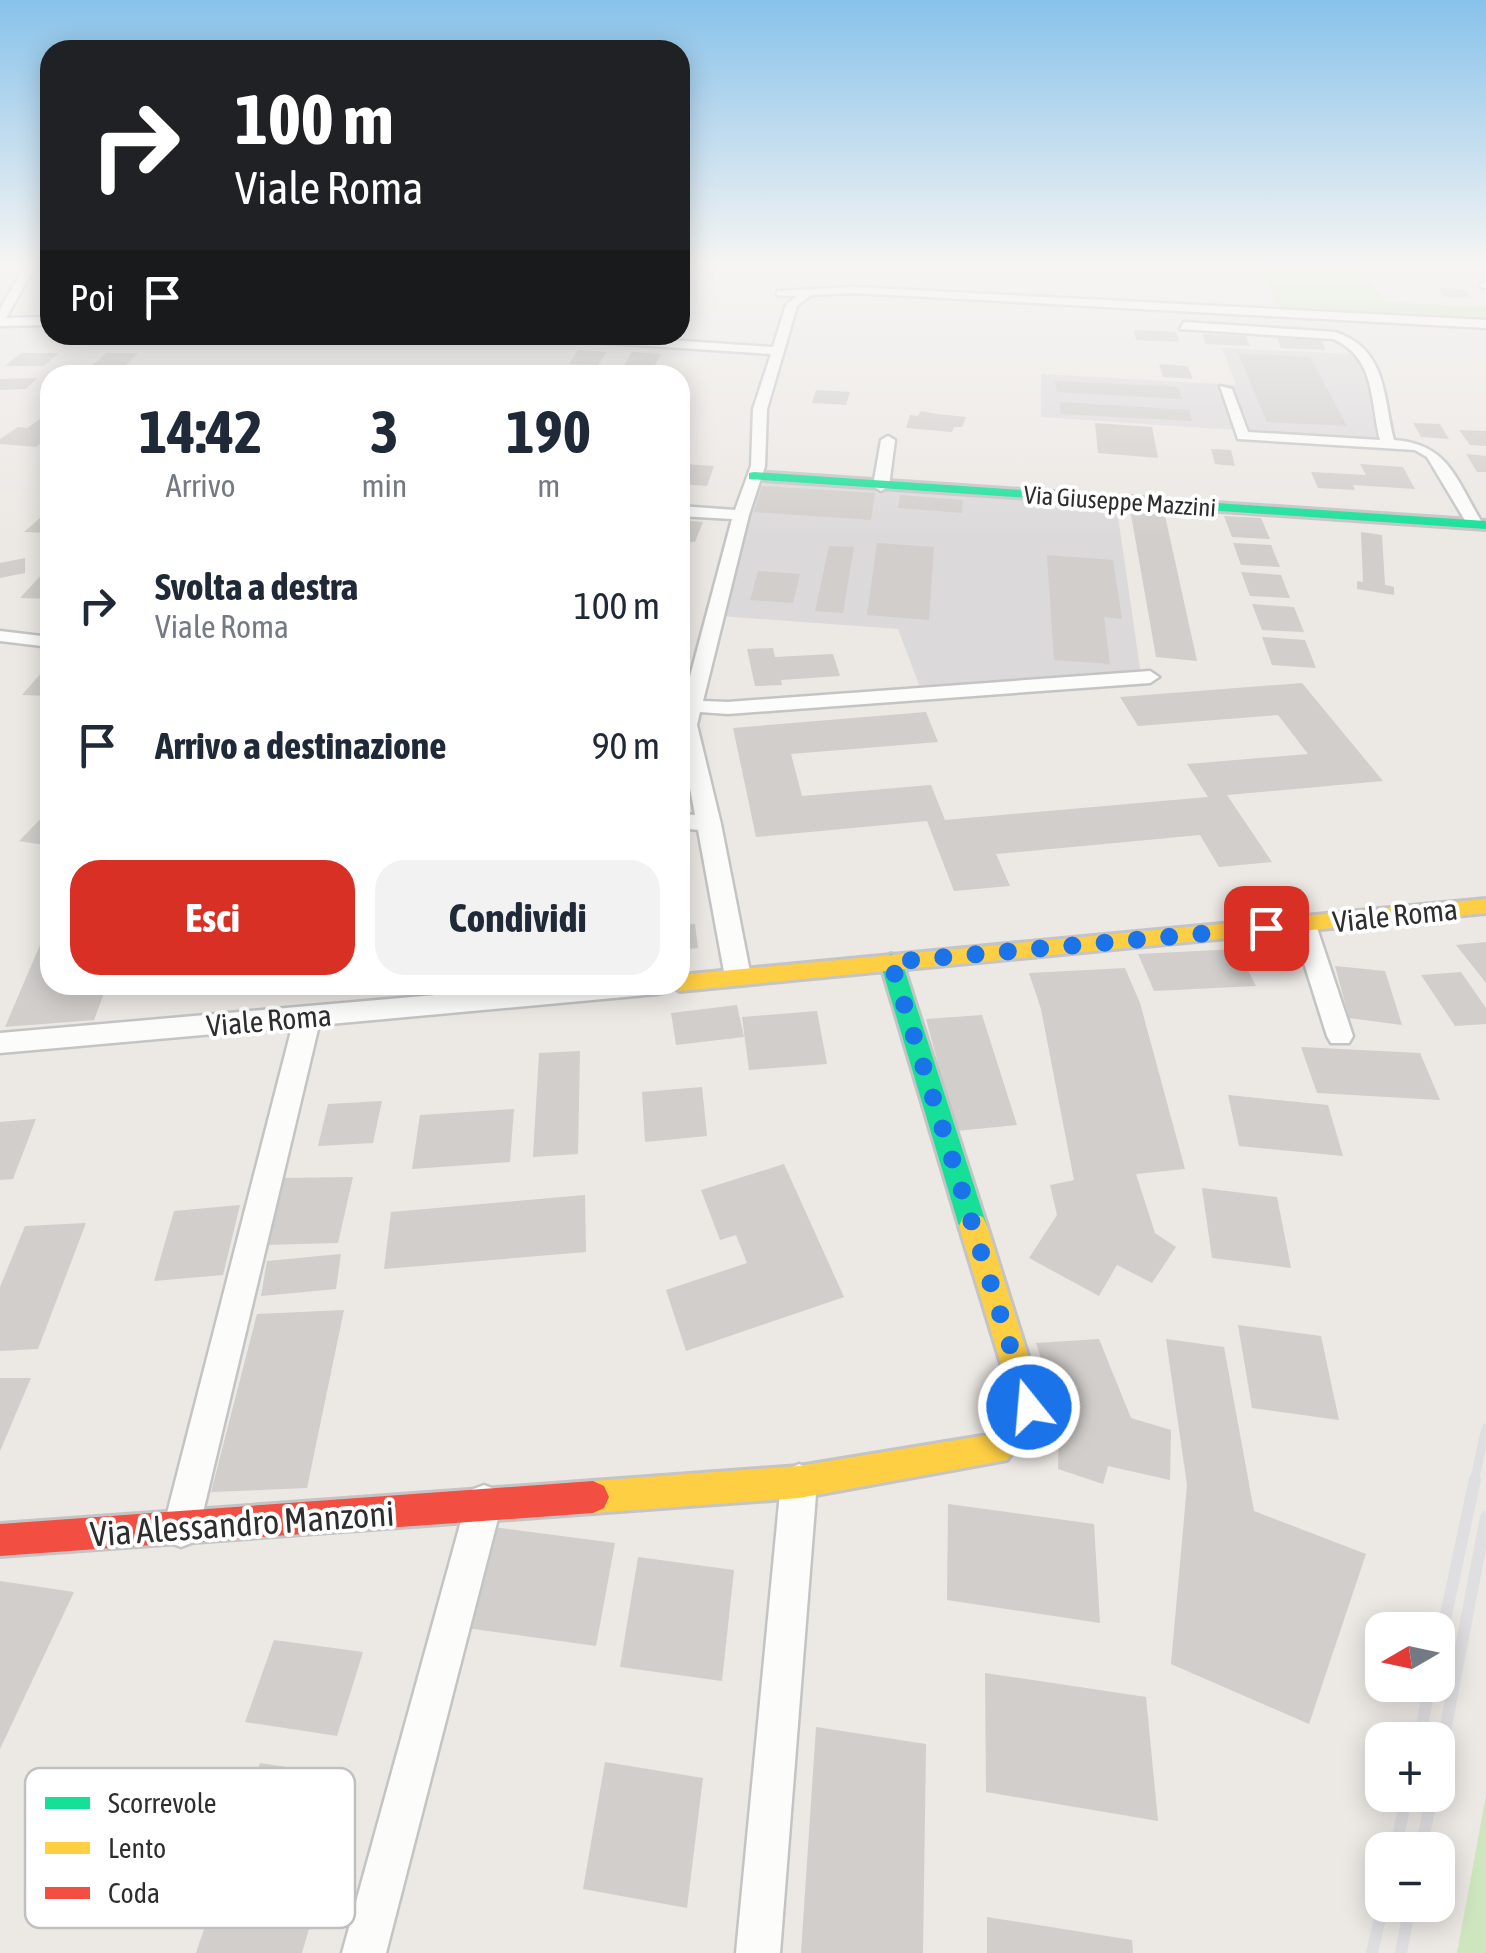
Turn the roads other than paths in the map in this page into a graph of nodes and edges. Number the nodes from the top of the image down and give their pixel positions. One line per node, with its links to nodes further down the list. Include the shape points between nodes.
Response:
1 (774, 357): 6 (street, via 760,409)
2 (1368, 357): 5 (street)
3 (1226, 389): 5 (street, via 1242,436)
4 (888, 440): 7 (street)
5 (1388, 445): 10 (street, via 1418,446 1432,454)
6 (754, 476): 7 (street, Via Giuseppe Mazzini); 9 (street)
7 (881, 486): 10 (street, Via Giuseppe Mazzini)
8 (690, 512): 9 (street)
9 (741, 515): 14 (street)
10 (1480, 525)
11 (0, 636): 12 (street)
12 (40, 641)
13 (1150, 678): 15 (street)
14 (690, 697)
15 (690, 711)
16 (690, 730): 18 (street)
17 (690, 822): 18 (street)
18 (710, 824): 22 (street)
19 (1486, 906): 20 (street, Viale Roma)
20 (1304, 925): 21 (street, Viale Roma); 27 (street, Viale Roma)
21 (891, 962): 22 (street, Viale Roma); 29 (street, Via Alessandro Manzoni, via 1029,1407 996,1449)
22 (738, 977): 23 (street, Viale Roma)
23 (690, 982)
24 (447, 995): 25 (street, Viale Roma)
25 (405, 997): 26 (street, Viale Roma)
26 (308, 1017): 28 (street, Viale Roma); 31 (street)
27 (1340, 1036)
28 (0, 1042)
29 (798, 1482): 30 (street, Via Alessandro Manzoni); 34 (street)
30 (484, 1504): 31 (street, Via Alessandro Manzoni); 33 (street)
31 (181, 1529): 32 (street, Via Alessandro Manzoni)
32 (0, 1540)
33 (364, 1953)
34 (758, 1953)

